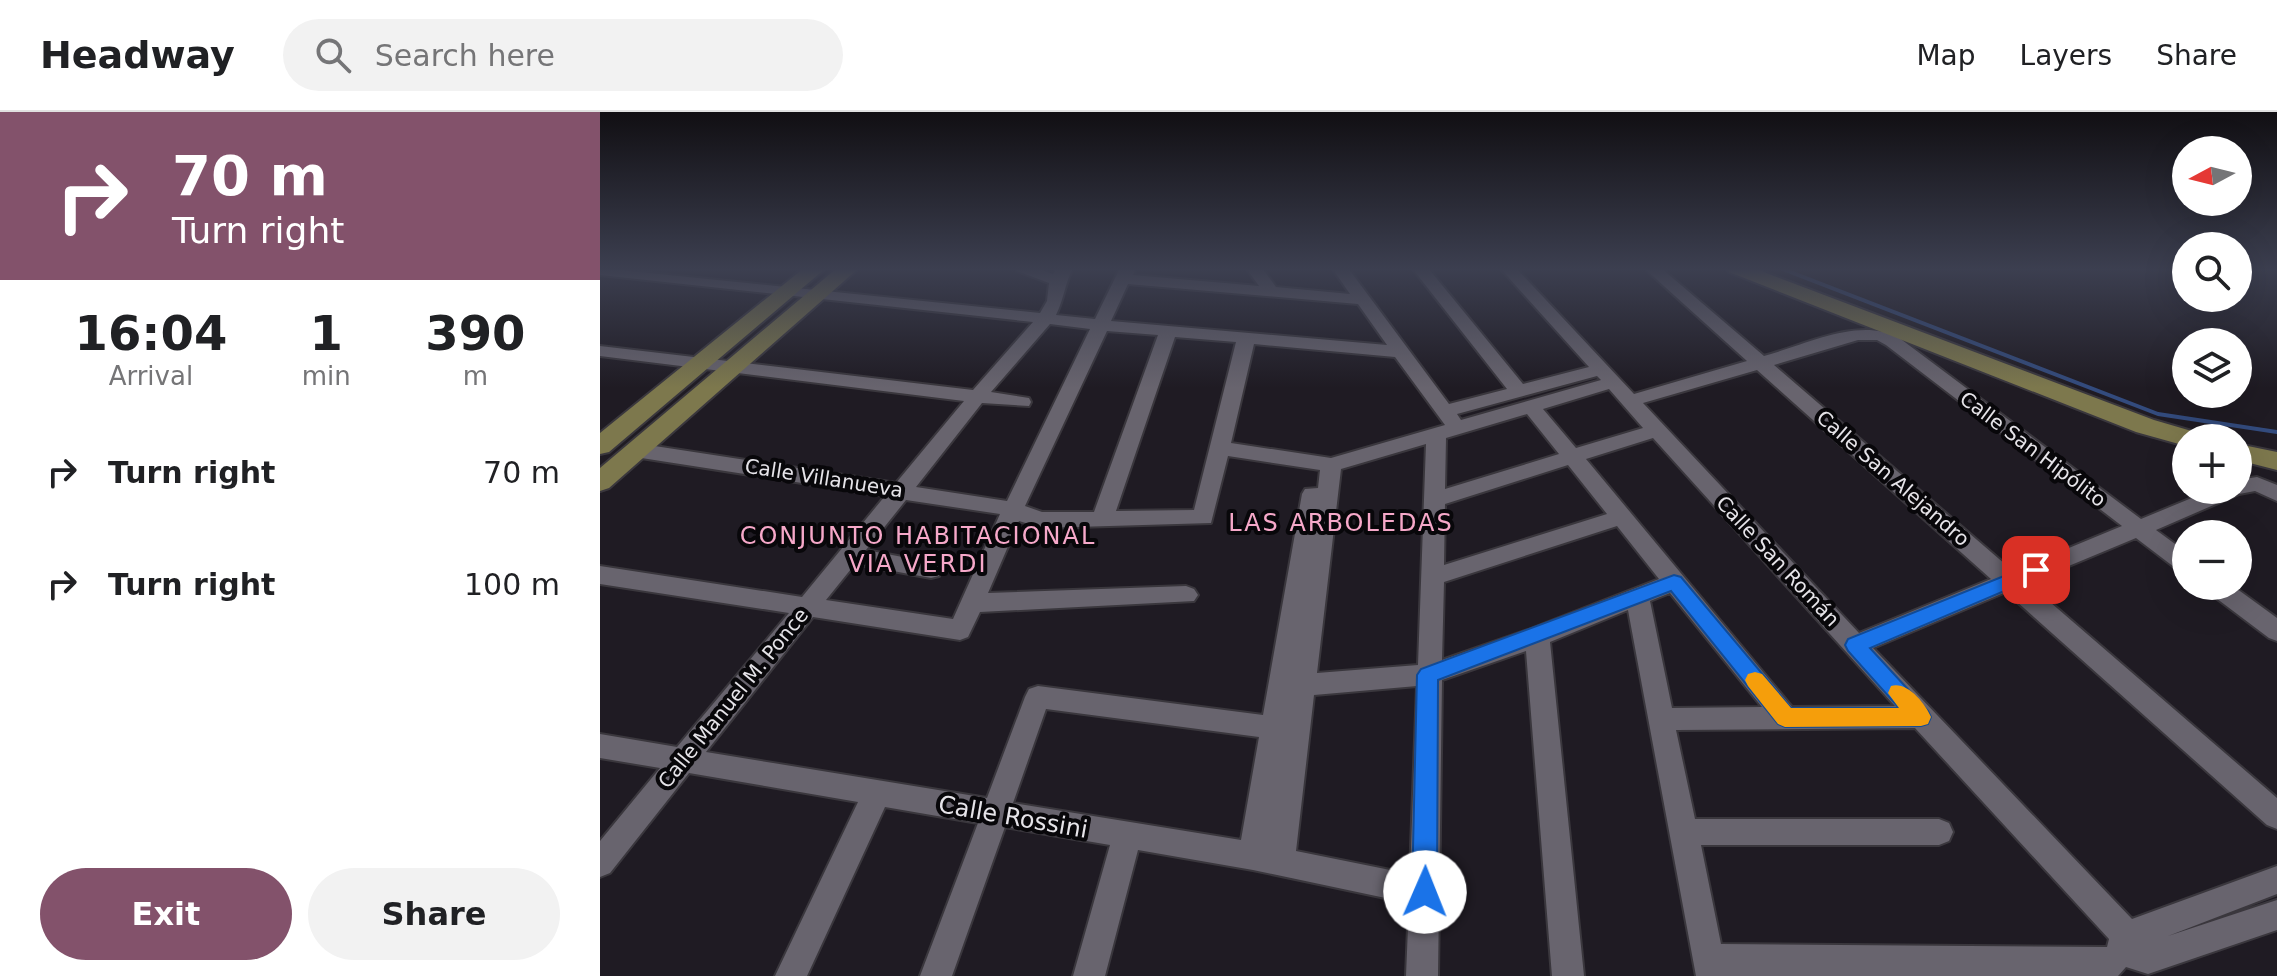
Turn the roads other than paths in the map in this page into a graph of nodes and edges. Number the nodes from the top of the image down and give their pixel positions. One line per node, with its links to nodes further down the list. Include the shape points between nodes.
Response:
1 (766, 308): 17 (main road)
2 (801, 308): 19 (main road)
3 (944, 308): 11 (street)
4 (1051, 308): 11 (street, Calle Manuel M. Ponce)
5 (1110, 308): 12 (street)
6 (1372, 308): 16 (street)
7 (1453, 308): 22 (street)
8 (1545, 308): 20 (street, Calle San Román)
9 (1699, 308): 18 (street, Calle San Alejandro)
10 (1840, 308): 27 (main road)
11 (1045, 319): 12 (street); 21 (street, Calle Manuel M. Ponce)
12 (1102, 325): 13 (street); 41 (street)
13 (1169, 330): 14 (street); 43 (street)
14 (1246, 339): 16 (street); 29 (street)
15 (600, 351): 17 (street)
16 (1404, 352): 25 (street)
17 (702, 361): 19 (street); 28 (main road)
18 (1761, 362): 23 (street); 44 (street, Calle San Hipólito, via 1857,335 1880,335); 50 (street, Calle San Alejandro)
19 (734, 365): 21 (street); 30 (main road)
20 (1607, 375): 22 (street); 23 (street, Calle San Román)
21 (978, 396): 24 (street); 37 (street, Calle Manuel M. Ponce)
22 (1525, 398): 25 (street); 32 (street)
23 (1630, 401): 26 (street, Calle San Román)
24 (1022, 402)
25 (1446, 423): 34 (street); 39 (street)
26 (1657, 430): 32 (street); 59 (street, Calle San Román)
27 (2172, 434)
28 (600, 446)
29 (1221, 448): 34 (street); 43 (street, Calle Villanueva, via 1203,518)
30 (635, 450): 35 (main road); 37 (street, Calle Villanueva)
31 (2252, 455): 33 (main road)
32 (1572, 457): 39 (street); 42 (street)
33 (2277, 461)
34 (1324, 465): 61 (street); 65 (street)
35 (600, 482)
36 (2252, 487): 38 (street)
37 (902, 490): 41 (street, Calle Villanueva); 46 (street, Calle Manuel M. Ponce)
38 (2277, 494)
39 (1433, 500): 49 (street)
40 (2196, 504): 44 (street)
41 (1013, 509): 43 (street, Calle Villanueva, via 1042,520); 55 (street)
42 (1621, 517): 49 (street); 51 (street)
43 (1102, 520)
44 (2137, 528): 45 (street, Calle San Hipólito); 50 (street)
45 (2172, 554)
46 (849, 555): 47 (street); 56 (street, Calle Manuel M. Ponce)
47 (931, 570)
48 (600, 575): 56 (street)
49 (1430, 578): 60 (street)
50 (2010, 581): 59 (street); 70 (street, Calle San Alejandro)
51 (1674, 582): 53 (street); 62 (street)
52 (1186, 595): 55 (street)
53 (1637, 597): 58 (street); 64 (street)
54 (2235, 600): 57 (street)
55 (973, 603): 56 (street, via 960,630)
56 (808, 605): 67 (street, Calle Manuel M. Ponce)
57 (2277, 631)
58 (1537, 637): 60 (street); 85 (street)
59 (1855, 645): 63 (street, Calle San Román)
60 (1428, 675): 61 (street); 77 (street)
61 (1302, 685): 74 (street)
62 (1785, 717): 63 (street); 64 (street)
63 (1921, 717): 79 (street, Calle San Román)
64 (1661, 719): 71 (street)
65 (1274, 728): 69 (street, via 1038,697); 74 (street)
66 (600, 746): 67 (street, Calle Rossini)
67 (684, 760): 68 (street, Calle Rossini); 75 (street, Calle Manuel M. Ponce)
68 (876, 795): 69 (street, Calle Rossini); 81 (street)
69 (995, 811): 73 (street, Calle Rossini); 82 (street)
70 (2277, 816)
71 (1683, 832): 72 (street); 80 (street)
72 (1939, 832)
73 (1127, 837): 74 (street, Calle Rossini); 83 (street)
74 (1266, 858): 77 (street, Calle Rossini)
75 (600, 863)
76 (2277, 880): 79 (street)
77 (1425, 892): 84 (street)
78 (2277, 915): 79 (street)
79 (2123, 957): 80 (street)
80 (1710, 968)
81 (791, 976)
82 (936, 976)
83 (1089, 976)
84 (1422, 976)
85 (1568, 976)

